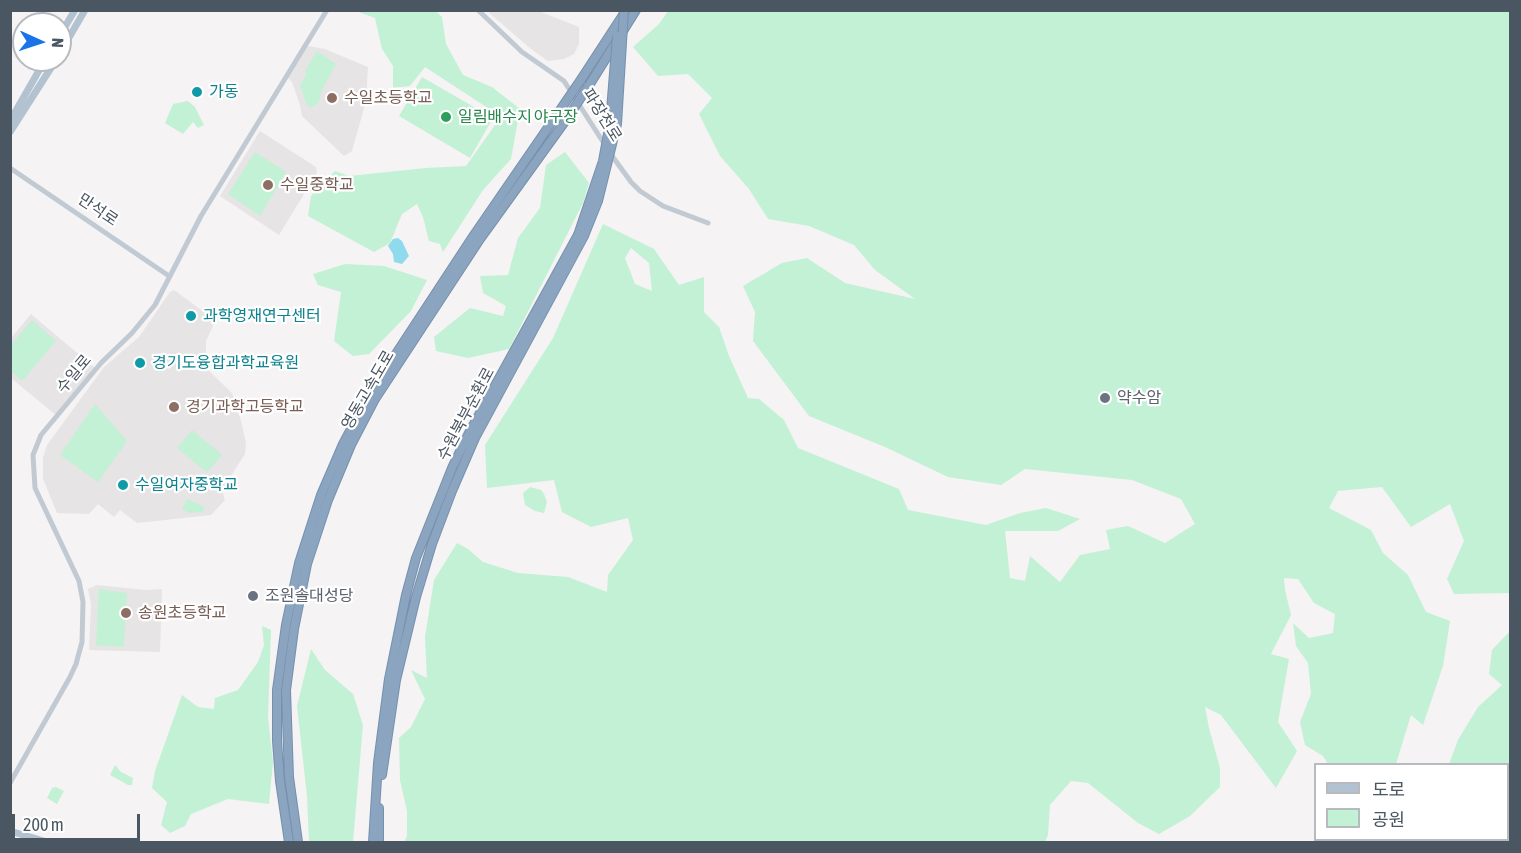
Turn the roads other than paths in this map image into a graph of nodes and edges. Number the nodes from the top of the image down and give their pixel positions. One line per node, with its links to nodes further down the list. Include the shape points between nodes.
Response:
1 (85, 10): 6 (main road)
2 (327, 10): 13 (street, 수일로, via 201,216)
3 (478, 10): 12 (street, 파장천로, via 522,52 564,81 614,159 640,191 663,206)
4 (623, 10): 14 (highway, 수원북부순환로, bridge, via 617,124 598,201); 18 (highway, 영동고속도로, bridge, via 582,78 369,395 321,495 299,563 277,690 279,781)
5 (636, 10): 19 (highway, 영동고속도로, bridge, via 566,120 480,239 375,399 328,500 308,564 286,690 289,777)
6 (72, 32)
7 (38, 72): 9 (main road)
8 (48, 72): 10 (main road)
9 (10, 122)
10 (10, 132)
11 (10, 168): 13 (street, 만석로)
12 (708, 223)
13 (169, 276): 15 (street, 수일로, via 140,324 101,363 41,435 33,455 35,488 79,580 82,642 70,677)
14 (449, 489): 20 (highway, 수원북부순환로, via 416,558 398,628 378,763); 21 (highway, 수원북부순환로, via 396,680 382,771)
15 (10, 783)
16 (10, 831): 17 (main road)
17 (47, 843)
18 (289, 843)
19 (298, 843)
20 (373, 843)
21 (379, 843)

